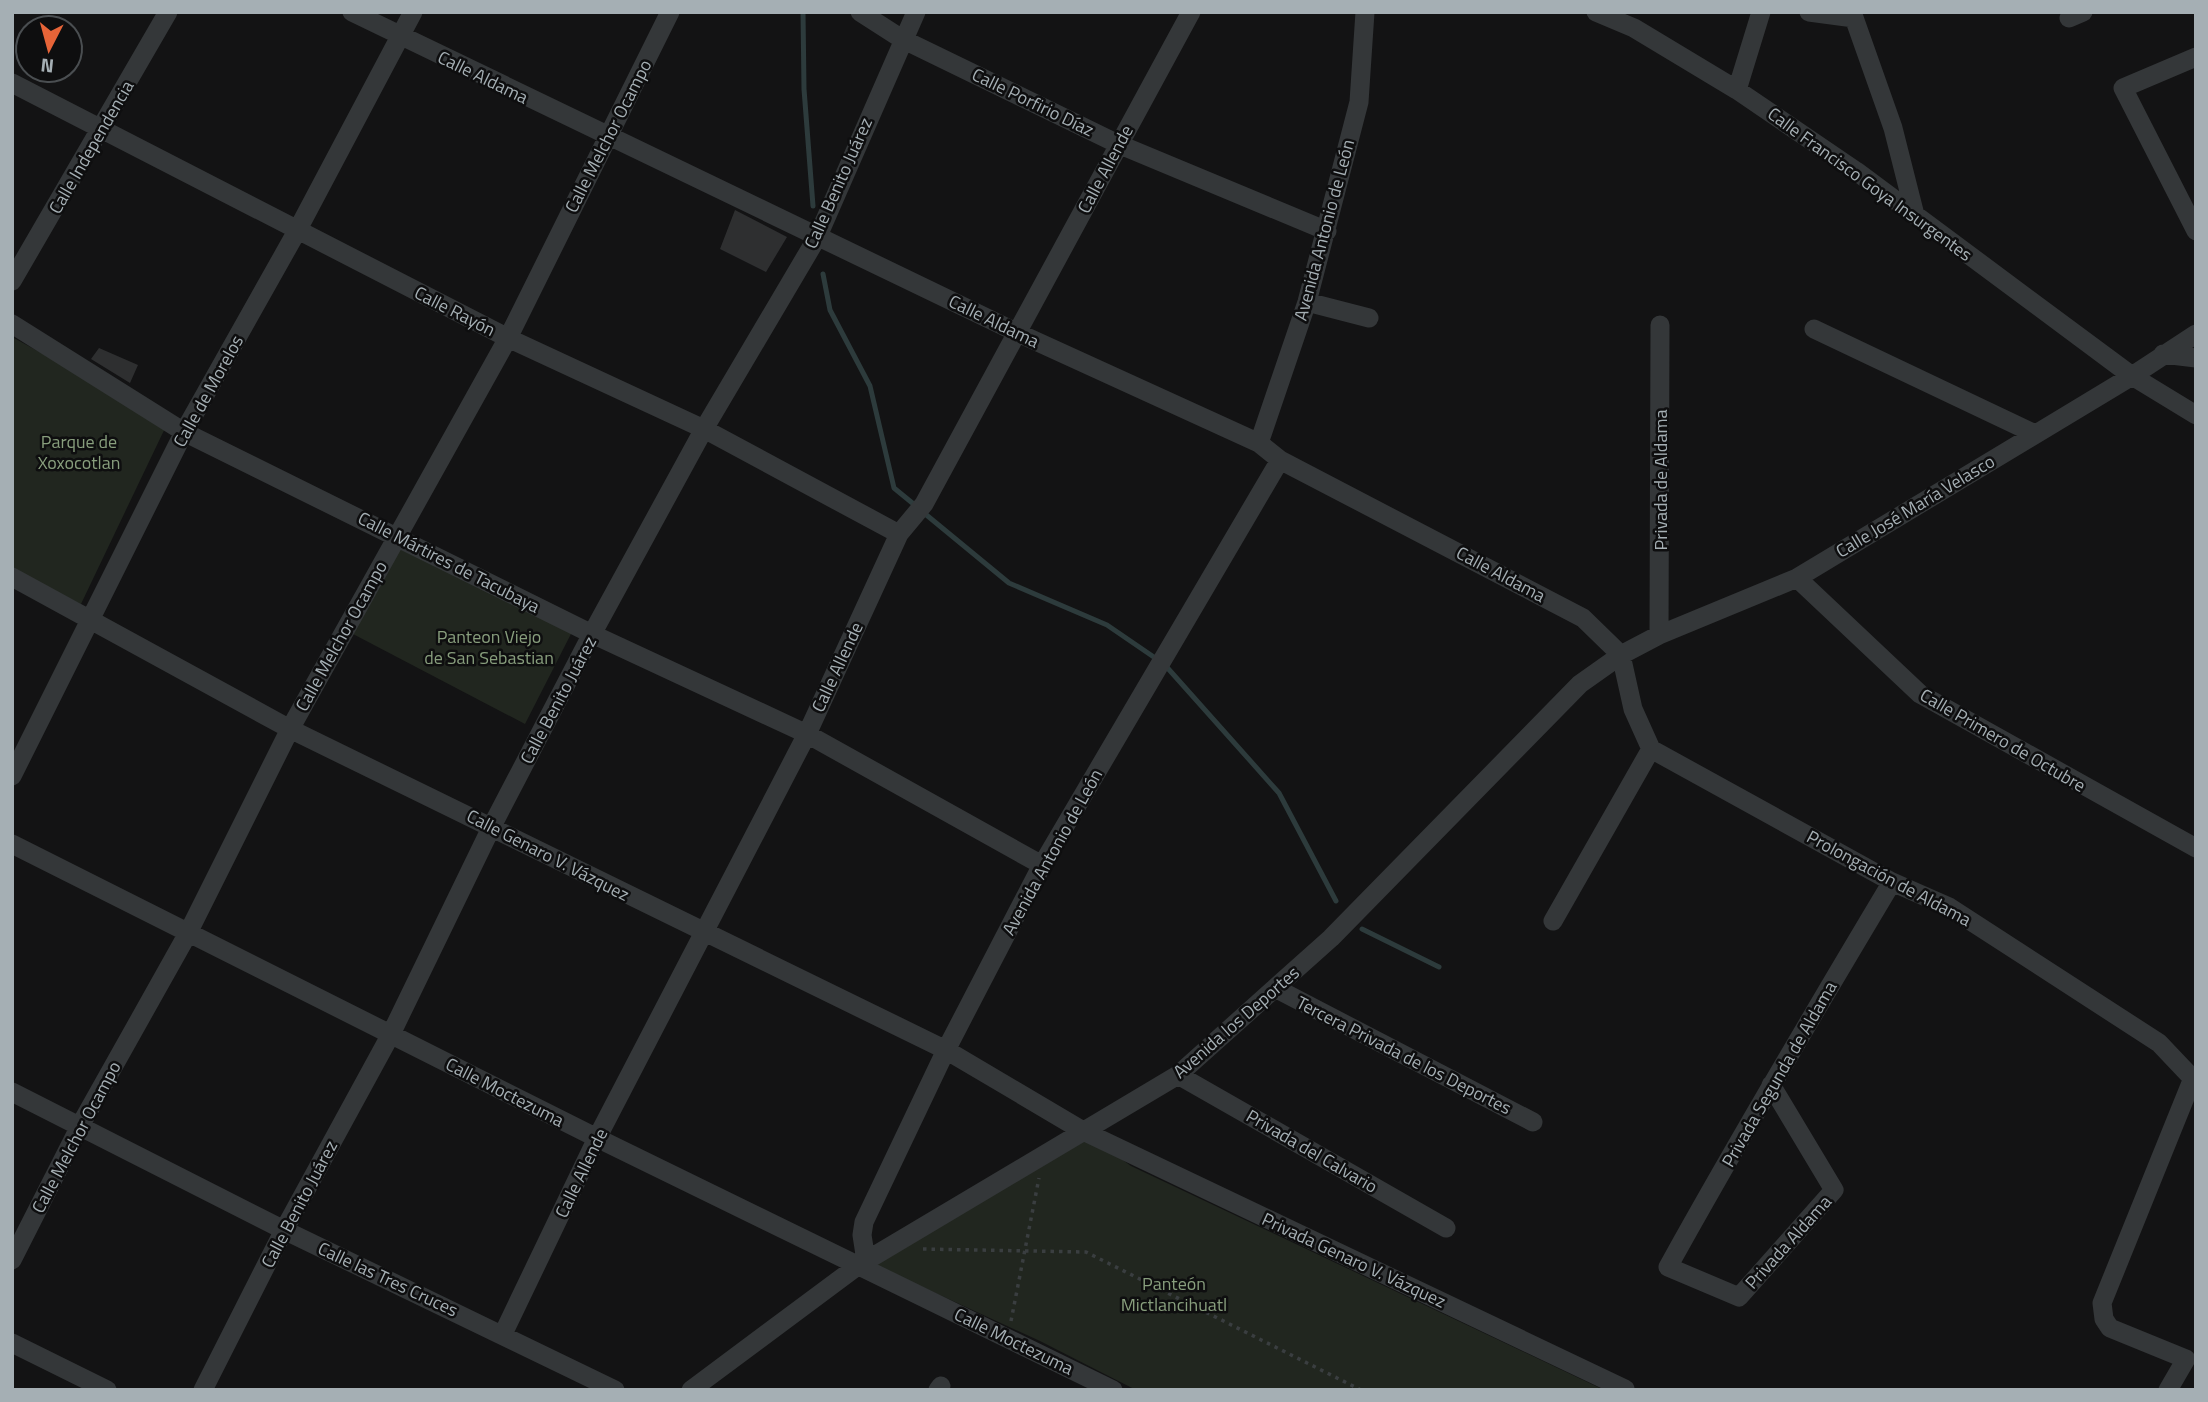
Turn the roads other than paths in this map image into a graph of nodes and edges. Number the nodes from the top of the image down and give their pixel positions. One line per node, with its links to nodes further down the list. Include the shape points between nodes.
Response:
1 (168, 12): 18 (street, Calle Independencia)
2 (352, 12): 13 (street, Calle Aldama)
3 (413, 12): 13 (street, Calle de Morelos)
4 (670, 12): 19 (street, Calle Melchor Ocampo)
5 (860, 12): 14 (street, Calle Porfirio Díaz)
6 (916, 12): 14 (street, Calle Benito Juárez)
7 (1191, 12): 20 (street, Calle Allende)
8 (1365, 12): 23 (street, Avenida Antonio de León, via 1359,102)
9 (1596, 12): 17 (street, Calle Francisco Goya Insurgentes, via 1634,28)
10 (1761, 12): 17 (street)
11 (1809, 12): 12 (street)
12 (1853, 15): 21 (street, via 1893,128)
13 (400, 36): 19 (street, Calle Aldama); 22 (street, Calle de Morelos)
14 (902, 39): 20 (street, Calle Porfirio Díaz); 25 (street, Calle Benito Juárez)
15 (2196, 57): 24 (street, via 2123,88)
16 (12, 83): 18 (street, Calle Rayón)
17 (1737, 90): 21 (street, Calle Francisco Goya Insurgentes)
18 (102, 128): 22 (street, Calle Rayón); 26 (street, Calle Independencia)
19 (607, 136): 25 (street, Calle Aldama); 34 (street, Calle Melchor Ocampo)
20 (1118, 144): 23 (street, Calle Porfirio Díaz); 32 (street, Calle Allende)
21 (1915, 215): 37 (street, Calle Francisco Goya Insurgentes)
22 (297, 231): 34 (street, Calle Rayón); 40 (street, Calle de Morelos)
23 (1327, 231): 27 (street, Avenida Antonio de León)
24 (2196, 231)
25 (818, 236): 32 (street, Calle Aldama); 39 (street, Calle Benito Juárez)
26 (12, 281)
27 (1307, 302): 28 (street); 42 (street, Avenida Antonio de León)
28 (1369, 318)
29 (12, 324): 40 (street, Calle Mártires de Tacubaya)
30 (1660, 325): 50 (street, Privada de Aldama)
31 (1814, 329): 41 (street)
32 (1018, 333): 42 (street, Calle Aldama); 44 (street, Calle Allende, via 924,504)
33 (2196, 334): 35 (street, Calle José María Velasco)
34 (508, 338): 39 (street, Calle Rayón); 45 (street, Calle Melchor Ocampo)
35 (2164, 354): 36 (street); 37 (street, Calle José María Velasco)
36 (2196, 358)
37 (2132, 376): 38 (street, Calle Francisco Goya Insurgentes); 41 (street, Calle José María Velasco)
38 (2196, 415)
39 (704, 429): 44 (street, Calle Rayón); 49 (street, Calle Benito Juárez)
40 (184, 432): 45 (street, Calle Mártires de Tacubaya); 48 (street, Calle de Morelos)
41 (2033, 433): 47 (street, Calle José María Velasco)
42 (1259, 443): 43 (street, Calle Aldama)
43 (1280, 460): 51 (street, Calle Aldama, via 1583,618); 59 (street, Avenida Antonio de León)
44 (904, 528): 53 (street, Calle Allende)
45 (397, 535): 49 (street, Calle Mártires de Tacubaya); 52 (street, Calle Melchor Ocampo)
46 (12, 577): 48 (street, Calle Genaro V. Vázquez)
47 (1797, 578): 50 (street, Calle José María Velasco); 58 (street, Calle Primero de Octubre, via 1920,694)
48 (90, 620): 52 (street, Calle Genaro V. Vázquez); 55 (street, Calle de Morelos)
49 (592, 634): 53 (street, Calle Mártires de Tacubaya); 56 (street, Calle Benito Juárez)
50 (1659, 635): 51 (street, Calle José María Velasco)
51 (1621, 655): 54 (street, via 1633,709); 64 (street, Avenida los Deportes, via 1580,684 1331,938)
52 (290, 729): 56 (street, Calle Genaro V. Vázquez); 62 (street, Calle Melchor Ocampo)
53 (807, 734): 59 (street, Calle Mártires de Tacubaya); 63 (street, Calle Allende)
54 (1651, 749): 60 (street, Prolongación de Aldama); 61 (street)
55 (12, 776)
56 (492, 826): 63 (street, Calle Genaro V. Vázquez); 65 (street, Calle Benito Juárez)
57 (12, 844): 62 (street, Calle Moctezuma)
58 (2196, 848)
59 (1042, 865): 66 (street, Avenida Antonio de León)
60 (1892, 882): 68 (street, Prolongación de Aldama, via 1949,907 2095,1001 2159,1043); 69 (street, Privada Segunda de Aldama)
61 (1553, 921)
62 (187, 934): 65 (street, Calle Moctezuma); 72 (street, Calle Melchor Ocampo)
63 (705, 934): 66 (street, Calle Genaro V. Vázquez); 74 (street, Calle Allende)
64 (1275, 988): 67 (street, Avenida los Deportes); 71 (street, Tercera Privada de los Deportes)
65 (391, 1034): 74 (street, Calle Moctezuma); 76 (street, Calle Benito Juárez)
66 (946, 1051): 73 (street, Calle Genaro V. Vázquez); 78 (street, Avenida Antonio de León, via 864,1222)
67 (1178, 1075): 73 (street, Avenida los Deportes); 75 (street, Privada del Calvario)
68 (2194, 1080): 88 (street, via 2102,1303 2110,1328 2186,1359)
69 (1771, 1085): 79 (street, Privada Segunda de Aldama); 79 (street, Privada Aldama, via 1834,1190 1739,1297)
70 (12, 1092): 72 (street, Calle las Tres Cruces)
71 (1533, 1122)
72 (81, 1124): 76 (street, Calle las Tres Cruces); 77 (street, Calle Melchor Ocampo)
73 (1083, 1131): 78 (street, Avenida los Deportes); 82 (street, Privada Genaro V. Vázquez)
74 (597, 1138): 78 (street, Calle Moctezuma); 80 (street, Calle Allende)
75 (1447, 1228)
76 (284, 1230): 80 (street, Calle las Tres Cruces); 84 (street, Calle Benito Juárez)
77 (12, 1260)
78 (863, 1263): 86 (street, Avenida los Deportes); 87 (street, Calle Moctezuma)
79 (1668, 1267)
80 (503, 1334): 85 (street, Calle las Tres Cruces)
81 (12, 1343): 83 (street)
82 (1625, 1389)
83 (107, 1390)
84 (203, 1390)
85 (615, 1390)
86 (691, 1390)
87 (1113, 1390)
88 (2168, 1390)

